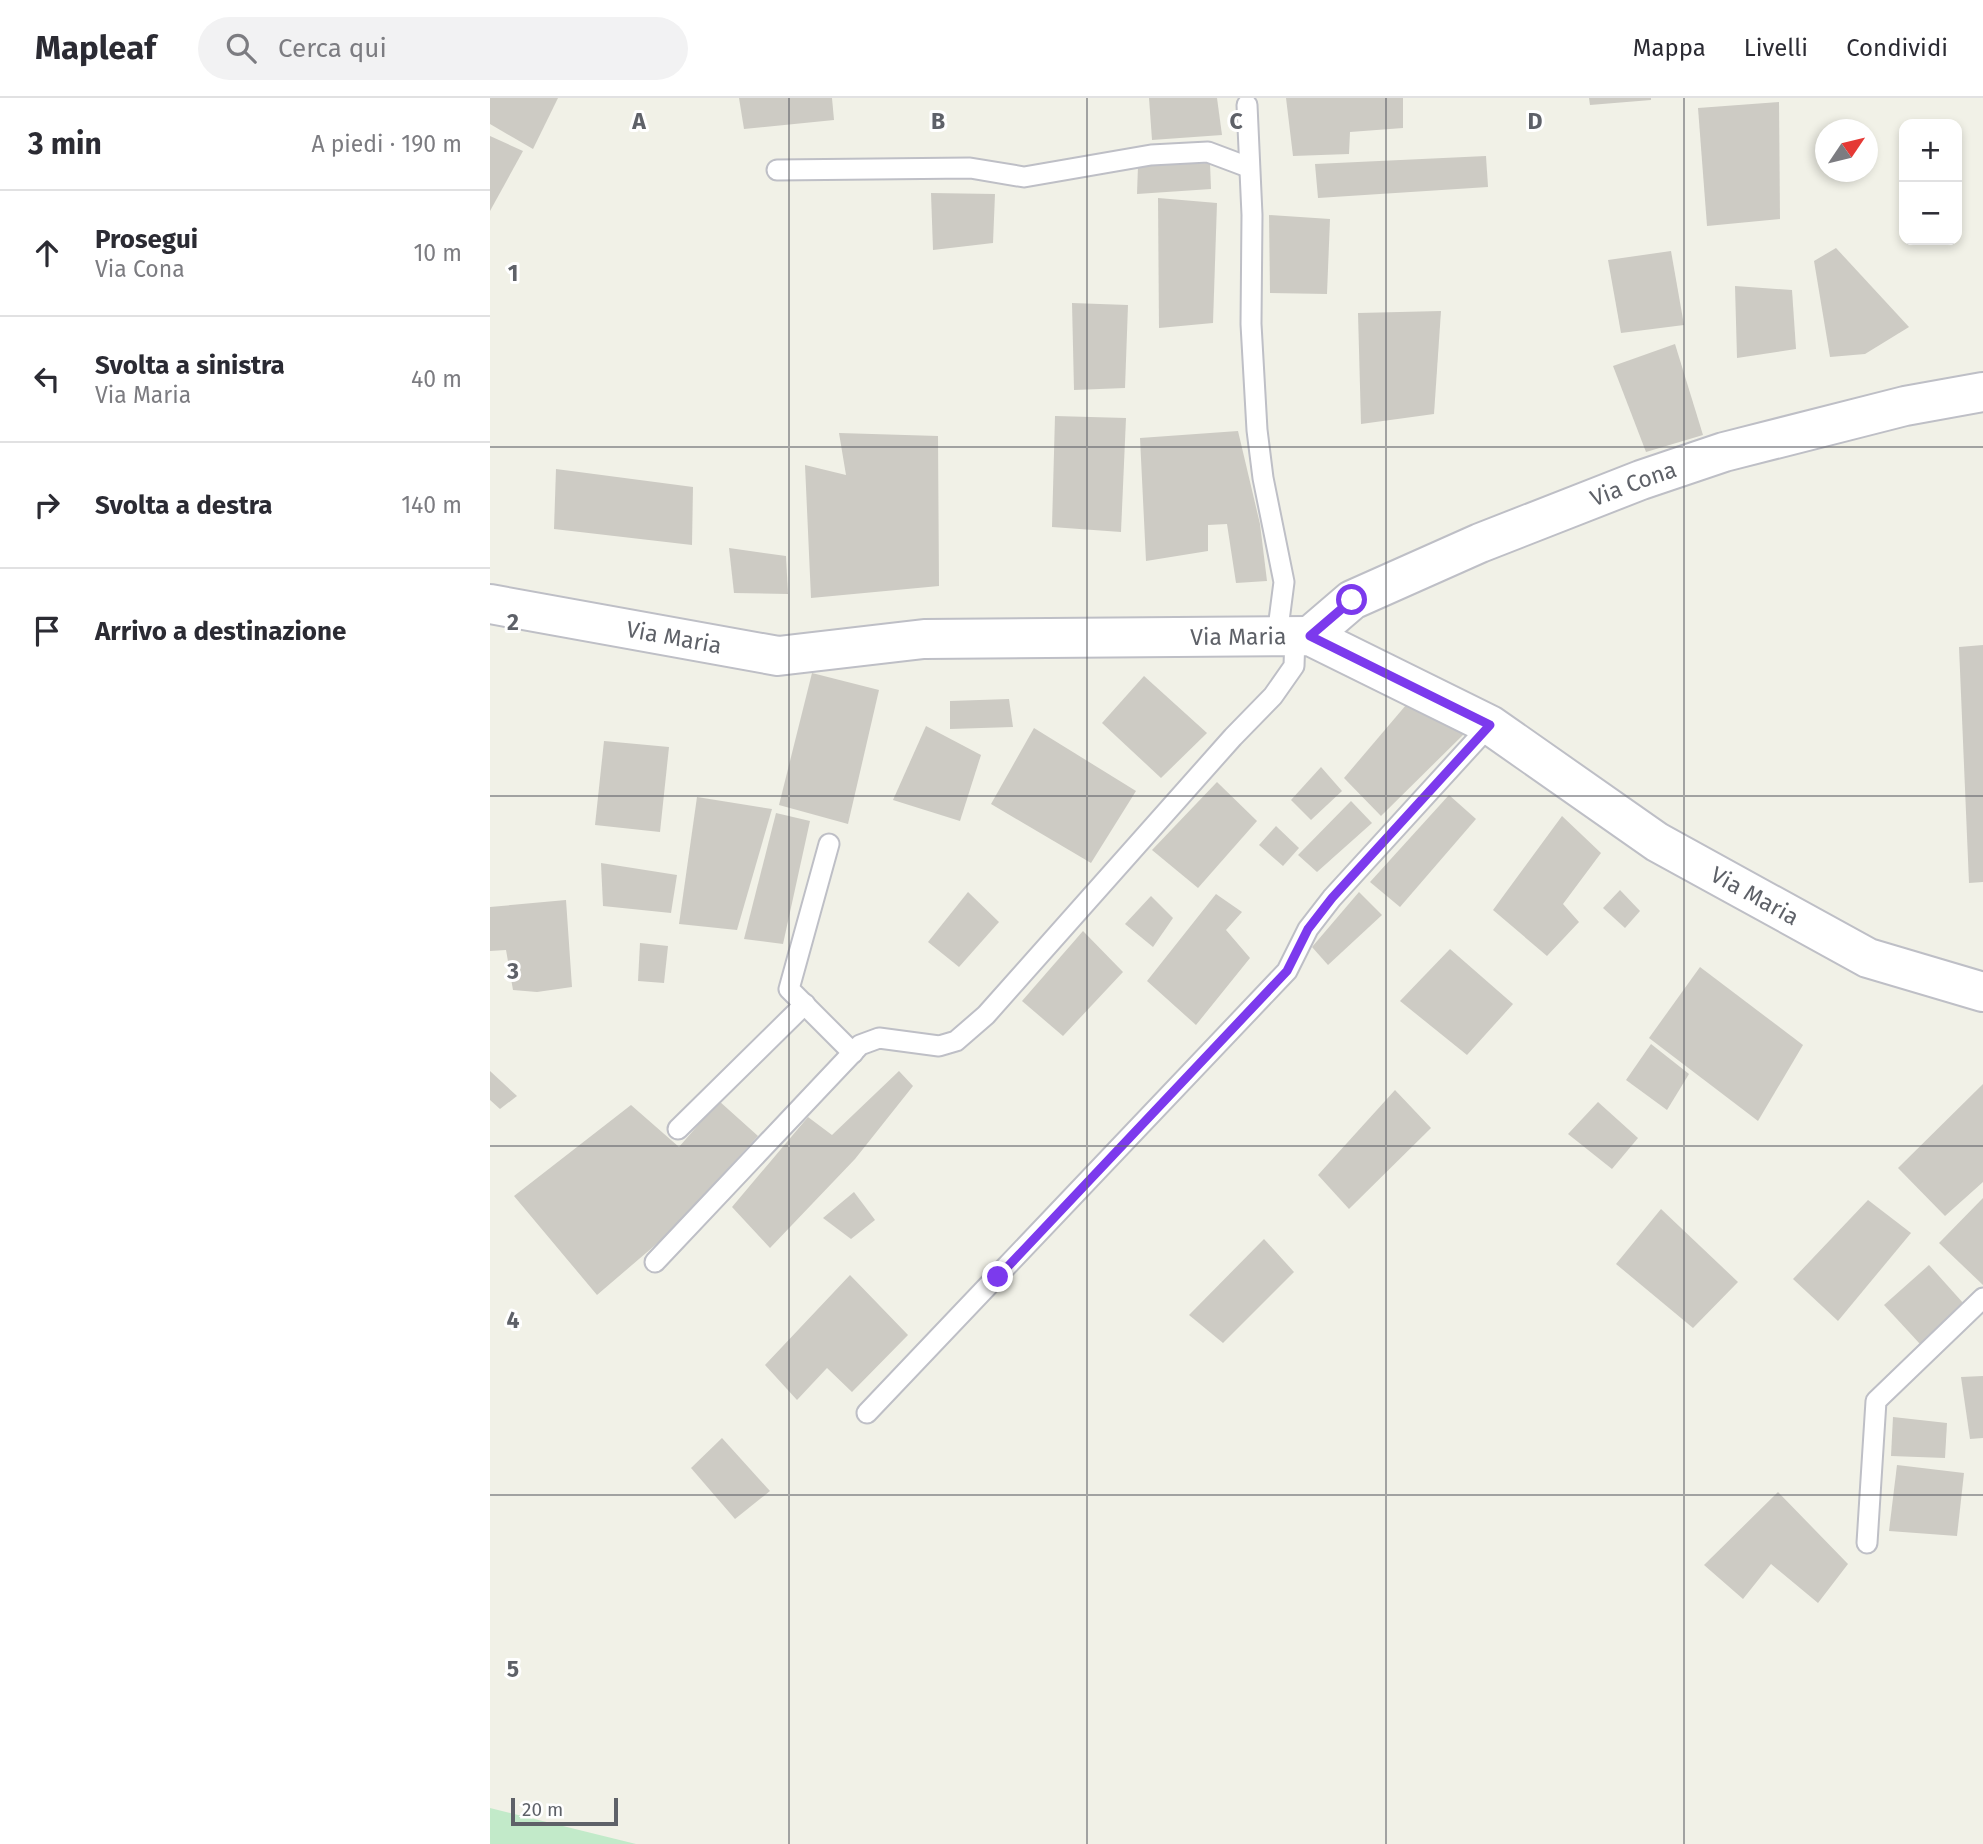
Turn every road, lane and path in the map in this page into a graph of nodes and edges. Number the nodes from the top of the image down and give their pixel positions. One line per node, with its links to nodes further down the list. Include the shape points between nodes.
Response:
1 (1247, 105): 2 (lane)
2 (1248, 167): 3 (lane, via 1208,152 1151,155 1024,177 970,168); 6 (lane, via 1257,430)
3 (777, 170)
4 (1983, 392): 6 (street, Via Cona, via 1905,406 1724,452 1641,480 1480,543 1352,600)
5 (490, 604): 6 (street, Via Maria, via 778,656 924,639)
6 (1294, 636): 7 (street, Via Maria); 11 (lane, via 1294,666 1273,696 986,1015 956,1041 939,1046 878,1038)
7 (1490, 725): 9 (street, Via Maria, via 1657,842 1868,958); 15 (lane, via 1332,898 1308,929 1287,971)
8 (829, 844): 10 (lane, via 789,989)
9 (1983, 992)
10 (805, 1004): 11 (lane); 12 (lane)
11 (853, 1053): 13 (lane)
12 (678, 1129)
13 (655, 1262)
14 (1983, 1298): 16 (lane, via 1876,1401)
15 (867, 1413)
16 (1867, 1543)

